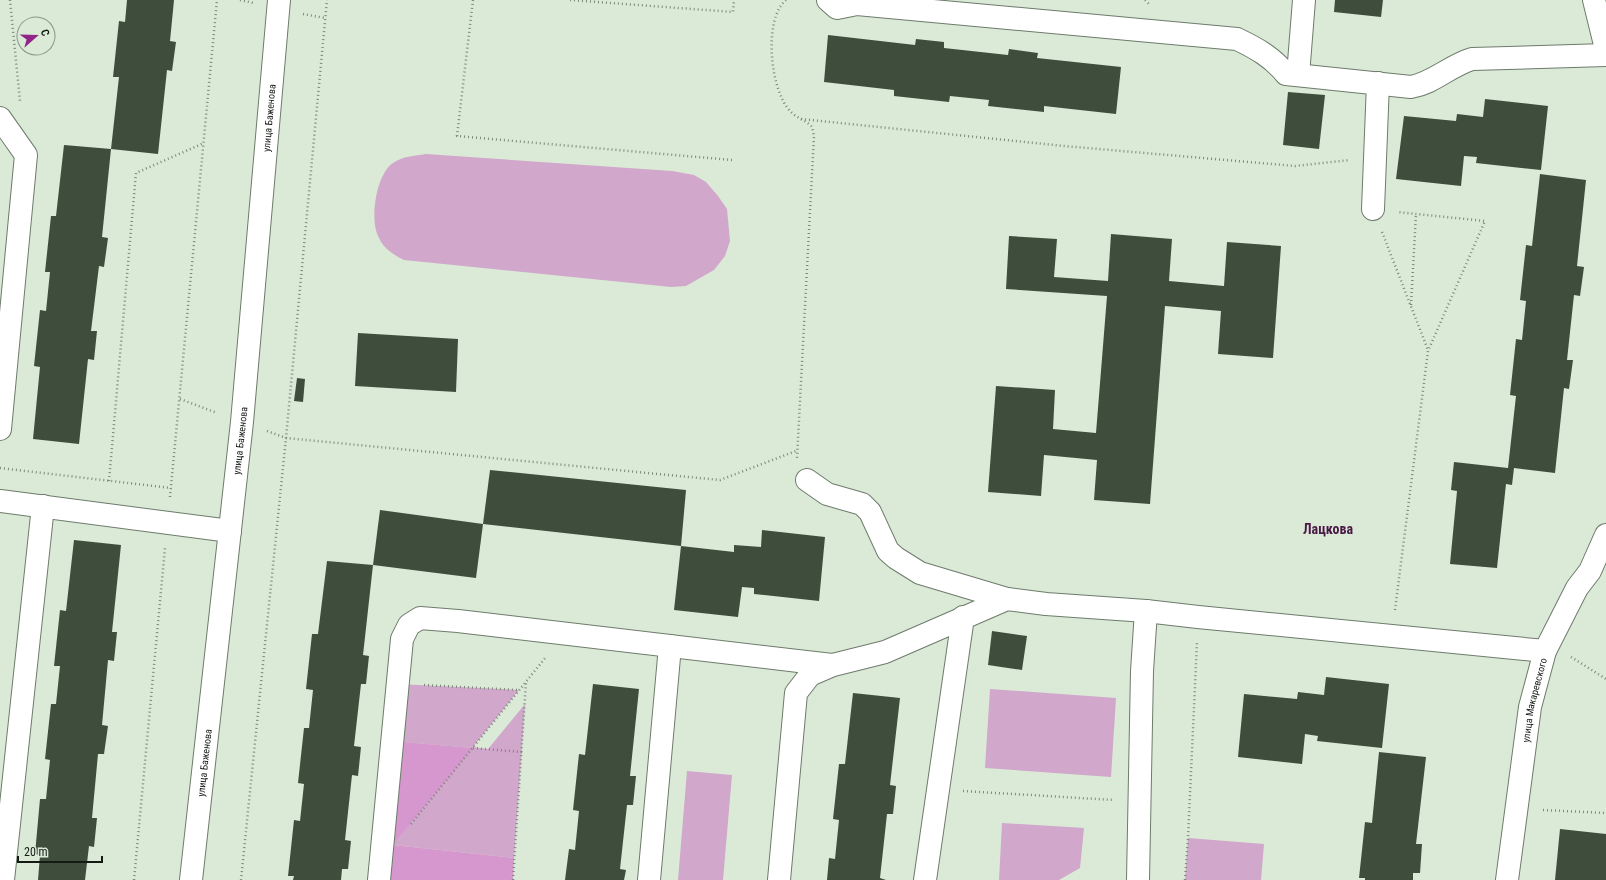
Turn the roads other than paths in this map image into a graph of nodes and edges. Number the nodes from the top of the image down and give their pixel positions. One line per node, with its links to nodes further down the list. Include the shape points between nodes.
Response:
1 (279, 0): 16 (street, улица Баженова)
2 (828, 0): 7 (street, via 837,8 857,4 1237,38 1276,62 1286,74)
3 (1304, 0): 7 (street)
4 (1594, 0): 5 (street)
5 (1606, 48)
6 (1606, 55): 8 (street, via 1472,59 1456,64 1424,85 1411,87)
7 (1298, 75): 8 (street)
8 (1378, 83): 10 (street)
9 (0, 118): 11 (street, via 26,155)
10 (1373, 209)
11 (3, 365): 12 (street)
12 (0, 429)
13 (807, 480): 18 (street, via 827,494 862,504 870,512 888,551 920,573)
14 (0, 501): 15 (street)
15 (43, 506): 16 (street); 24 (street)
16 (230, 531): 25 (street, улица Баженова)
17 (1606, 535): 22 (street, улица Макаревского, via 1590,571 1577,588)
18 (1007, 598): 19 (street, via 1046,604); 20 (street)
19 (1146, 611): 22 (street); 30 (street, via 1142,671)
20 (964, 617): 23 (street, via 885,652); 29 (street)
21 (670, 646): 23 (street); 26 (street, via 458,621 420,618 409,625 402,639); 27 (street)
22 (1545, 651): 31 (street, улица Макаревского, via 1530,707)
23 (833, 665): 28 (street, via 810,675 796,692)
24 (4, 880)
25 (191, 880)
26 (379, 880)
27 (649, 880)
28 (779, 880)
29 (924, 880)
30 (1138, 880)
31 (1507, 880)

